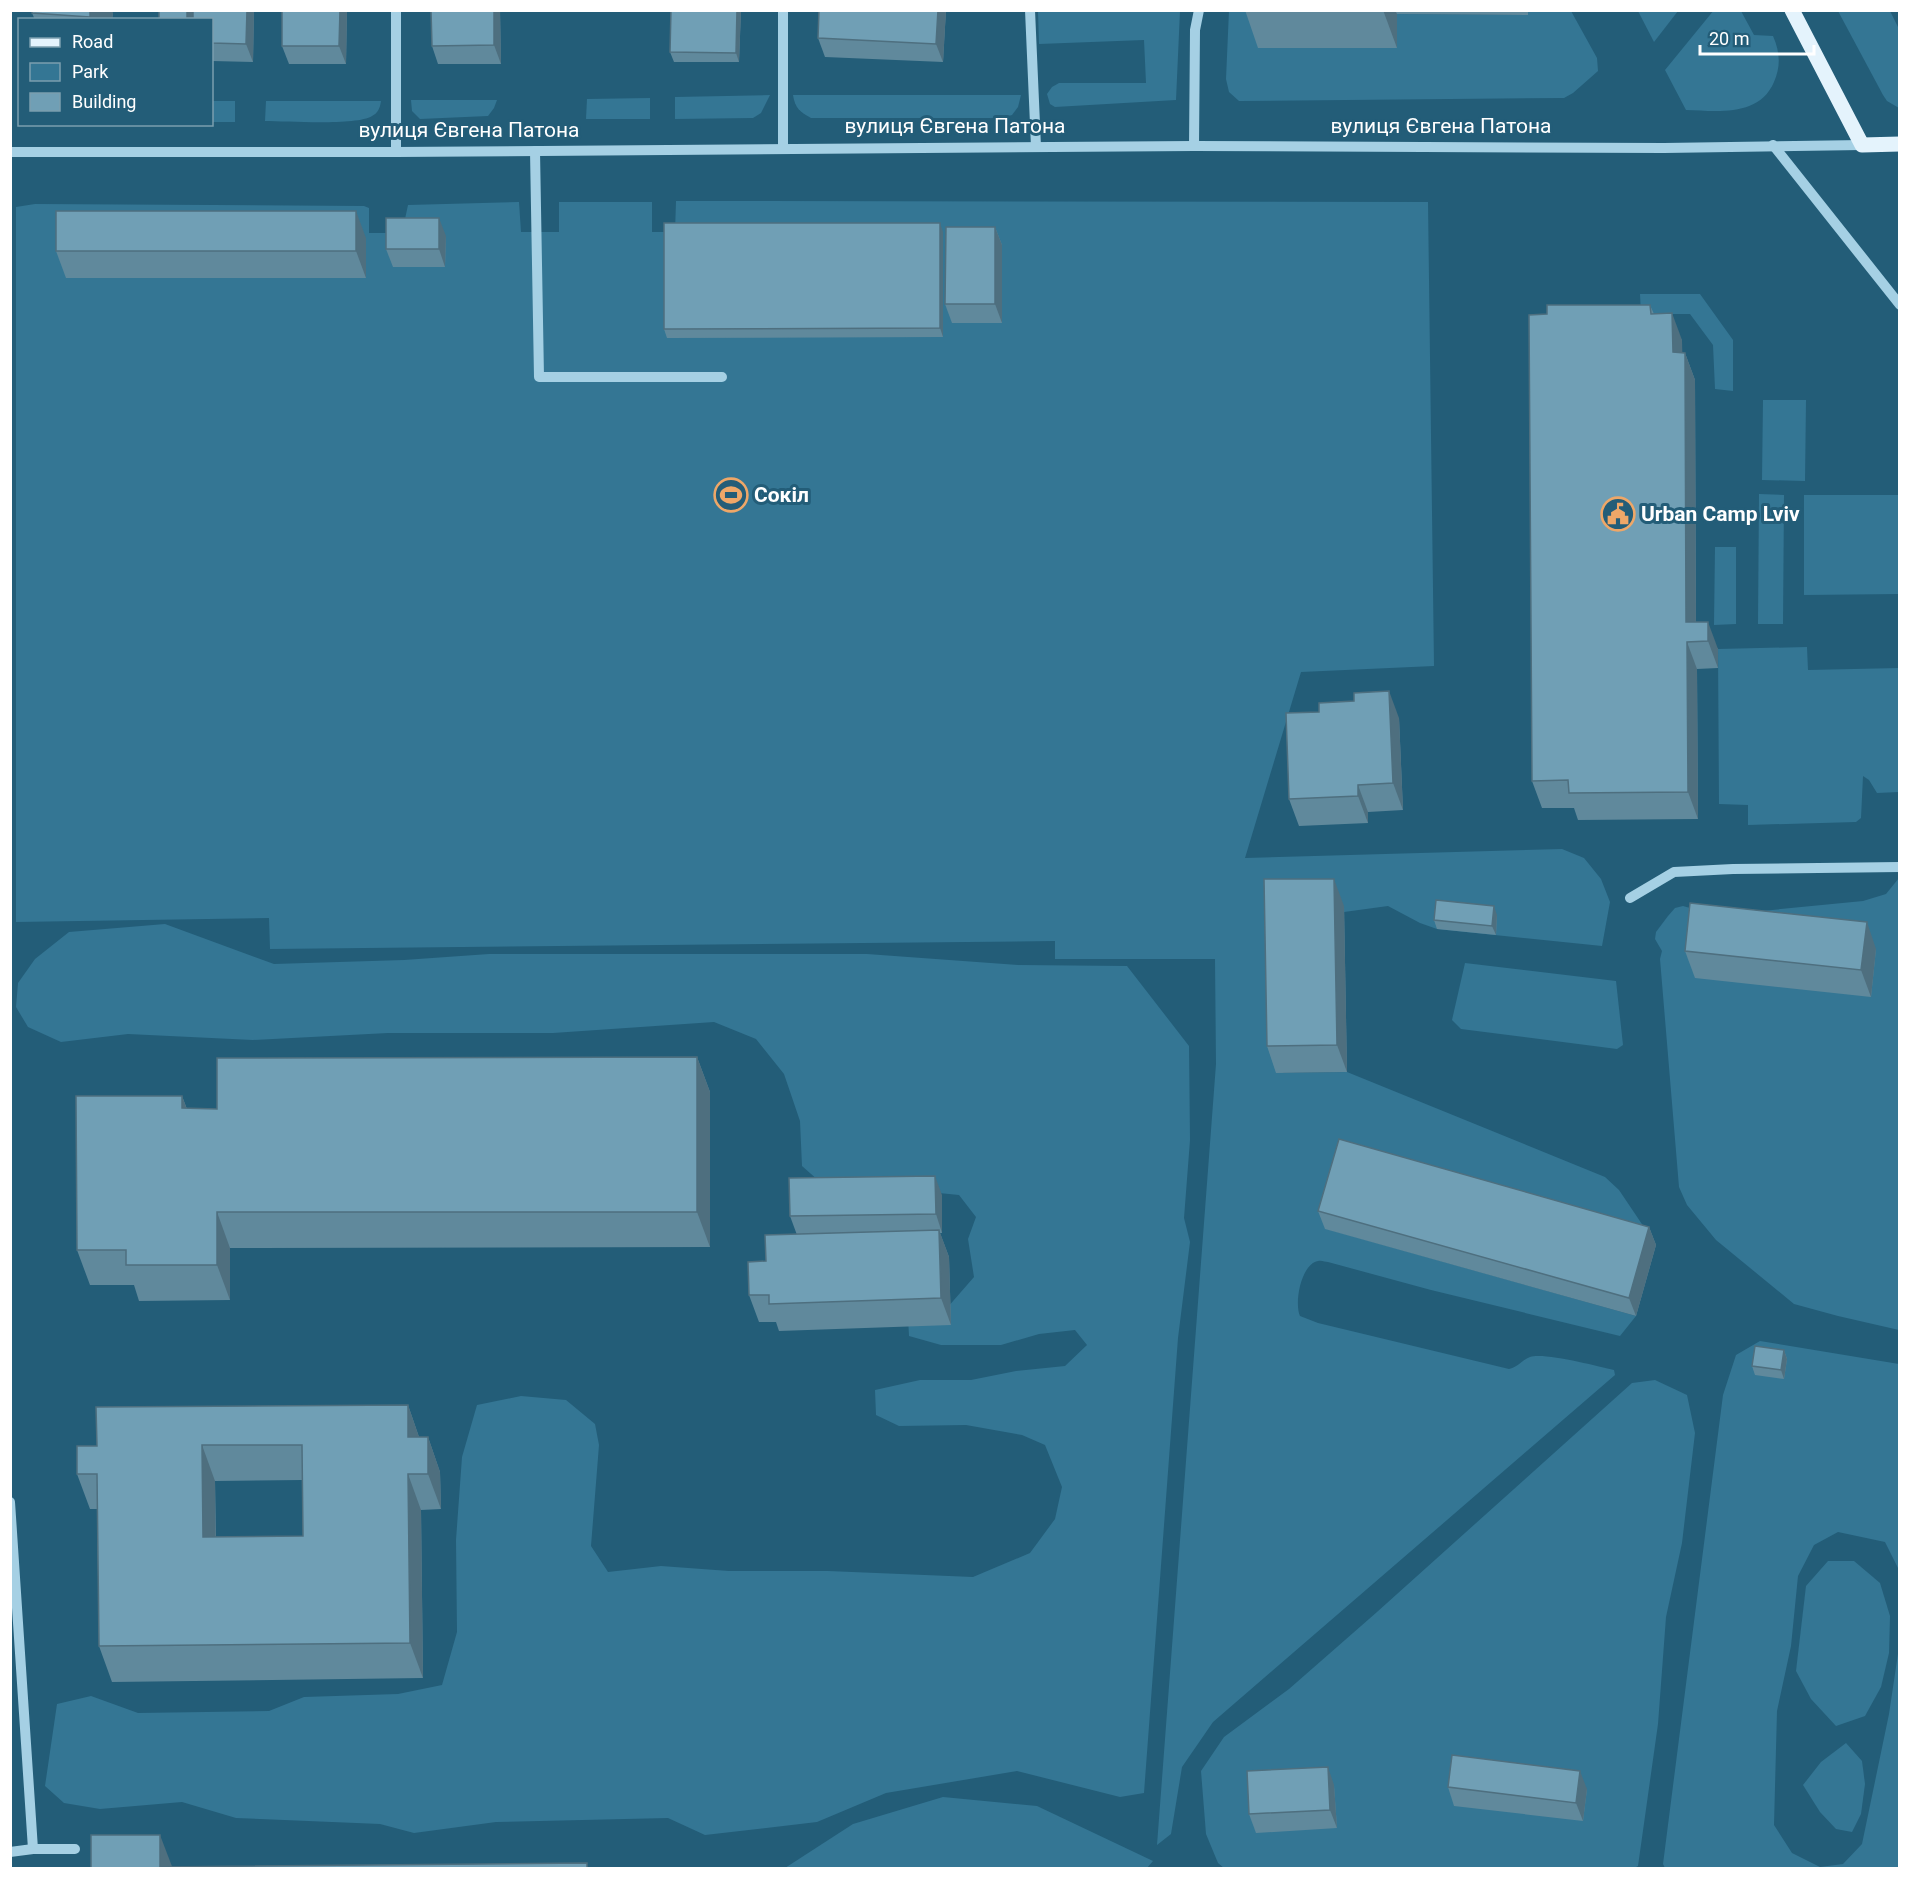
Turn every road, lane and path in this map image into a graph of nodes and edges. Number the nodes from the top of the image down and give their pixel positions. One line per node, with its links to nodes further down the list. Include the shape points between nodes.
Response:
1 (396, 10): 14 (street)
2 (783, 10): 11 (street)
3 (1030, 10): 10 (street)
4 (1199, 10): 9 (street, via 1195,30)
5 (1792, 10): 8 (main road)
6 (1899, 144): 8 (main road, вулиця Євгена Патона)
7 (1773, 145): 8 (street, вулиця Євгена Патона); 9 (street, вулиця Євгена Патона); 15 (street)
8 (1862, 145)
9 (1194, 146): 10 (street, вулиця Євгена Патона)
10 (1036, 147): 11 (street, вулиця Євгена Патона)
11 (783, 148): 12 (street, вулиця Євгена Патона)
12 (535, 151): 14 (street, вулиця Євгена Патона); 16 (street, via 539,377)
13 (10, 152): 14 (street, вулиця Євгена Патона)
14 (396, 152)
15 (1899, 305)
16 (722, 377)
17 (1899, 867): 18 (street, via 1734,868 1674,873)
18 (1630, 898)
19 (10, 1502): 20 (street)
20 (33, 1849): 21 (street); 22 (street)
21 (75, 1850)
22 (10, 1852)

